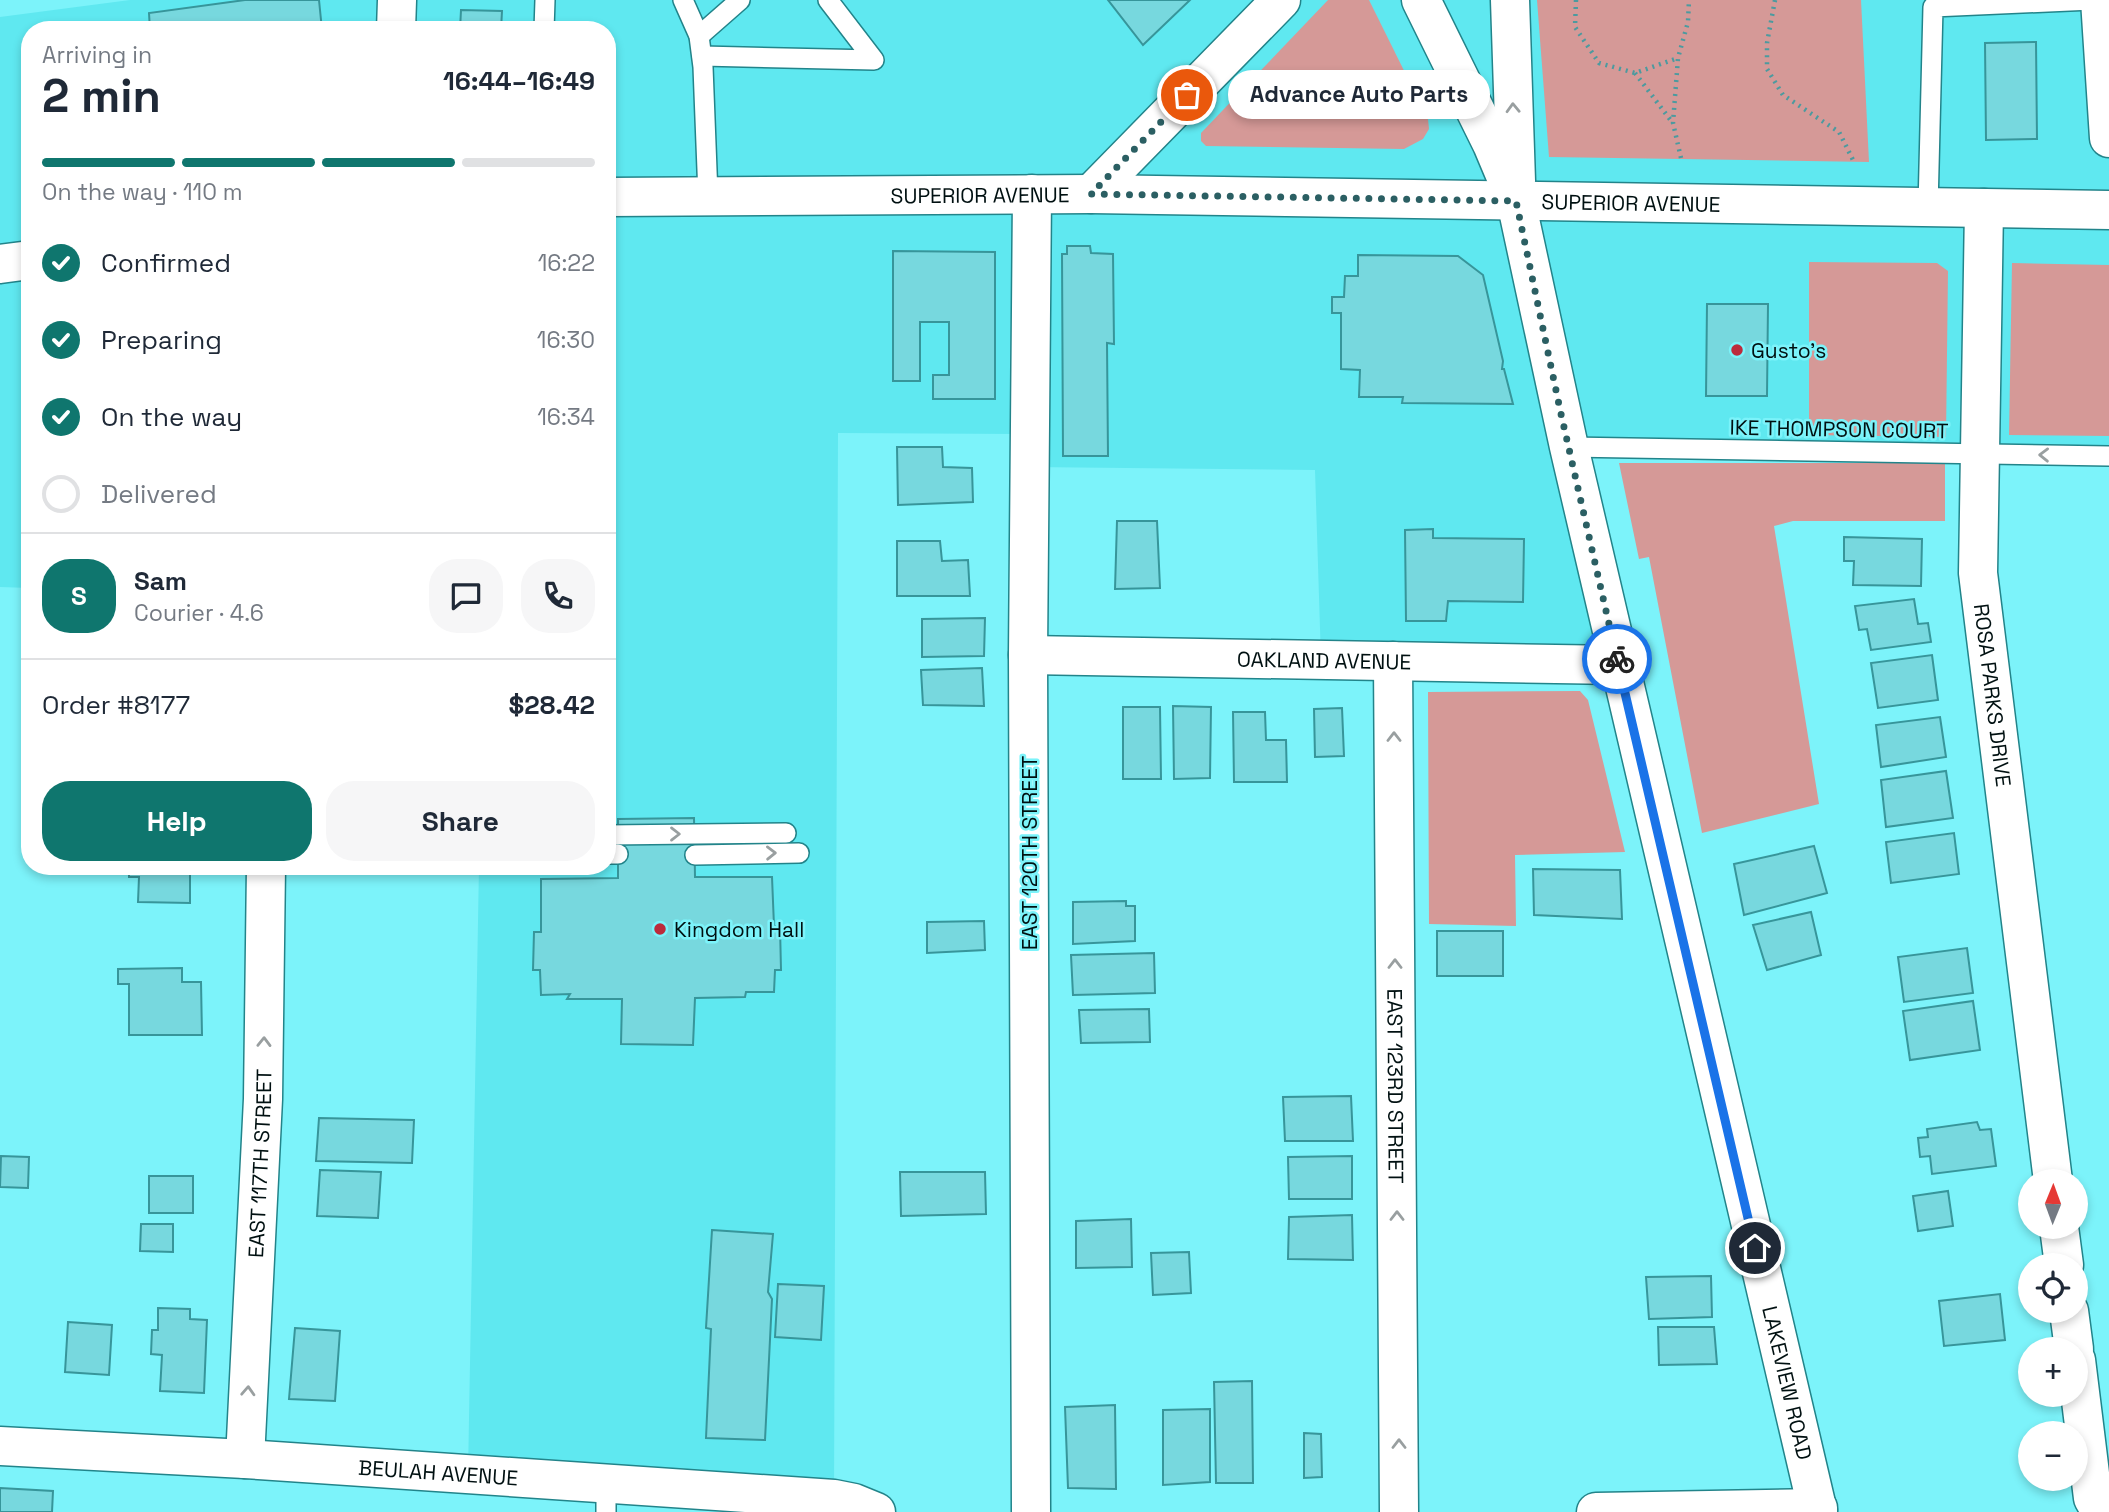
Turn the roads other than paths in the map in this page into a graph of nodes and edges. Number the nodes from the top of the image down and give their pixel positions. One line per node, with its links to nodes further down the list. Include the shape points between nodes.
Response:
1 (397, 0): 11 (street)
2 (545, 0): 12 (lane)
3 (683, 0): 13 (lane)
4 (740, 0): 13 (lane)
5 (828, 0): 14 (lane, via 874,60)
6 (1281, 0): 17 (street)
7 (1420, 0): 20 (street, LAKEVIEW ROAD)
8 (1510, 0): 20 (street, one-way to 8)
9 (2092, 0): 21 (lane, via 1933,7)
10 (2100, 0): 15 (street)
11 (396, 21)
12 (544, 21)
13 (699, 36): 14 (lane)
14 (702, 56): 18 (lane)
15 (2109, 138)
16 (1032, 194): 17 (street, SUPERIOR AVENUE); 18 (street, SUPERIOR AVENUE); 29 (street, EAST 120TH STREET)
17 (1091, 194): 20 (street, SUPERIOR AVENUE)
18 (708, 196): 19 (street, SUPERIOR AVENUE)
19 (616, 197)
20 (1516, 201): 21 (street, SUPERIOR AVENUE); 26 (street, LAKEVIEW ROAD)
21 (1928, 207): 22 (street, SUPERIOR AVENUE)
22 (1984, 208): 23 (street, SUPERIOR AVENUE); 27 (street, ROSA PARKS DRIVE)
23 (2109, 210)
24 (21, 261): 25 (street)
25 (0, 264)
26 (1569, 447): 27 (lane, IKE THOMPSON COURT); 31 (street, LAKEVIEW ROAD)
27 (1979, 454): 28 (lane, IKE THOMPSON COURT, one-way to 27); 37 (street, ROSA PARKS DRIVE, via 1978,573)
28 (2109, 456)
29 (1028, 655): 30 (street, OAKLAND AVENUE); 45 (street, EAST 120TH STREET)
30 (1393, 661): 31 (street, OAKLAND AVENUE); 46 (street, EAST 123RD STREET, one-way to 30)
31 (1619, 665): 43 (street, LAKEVIEW ROAD)
32 (786, 833): 33 (lane, one-way to 32)
33 (616, 835)
34 (799, 853): 35 (lane, one-way to 34)
35 (695, 855)
36 (265, 875): 40 (street, EAST 117TH STREET, one-way to 36, via 263,1099)
37 (2052, 1169)
38 (2081, 1407): 48 (street, via 2092,1498)
39 (0, 1446): 40 (street, BEULAH AVENUE)
40 (245, 1459): 41 (street, BEULAH AVENUE)
41 (606, 1498): 42 (street, BEULAH AVENUE)
42 (819, 1505): 44 (street, BEULAH AVENUE, via 854,1503)
43 (1818, 1510): 47 (street)
44 (876, 1512)
45 (1031, 1512)
46 (1399, 1512)
47 (1596, 1512)
48 (2101, 1512)

